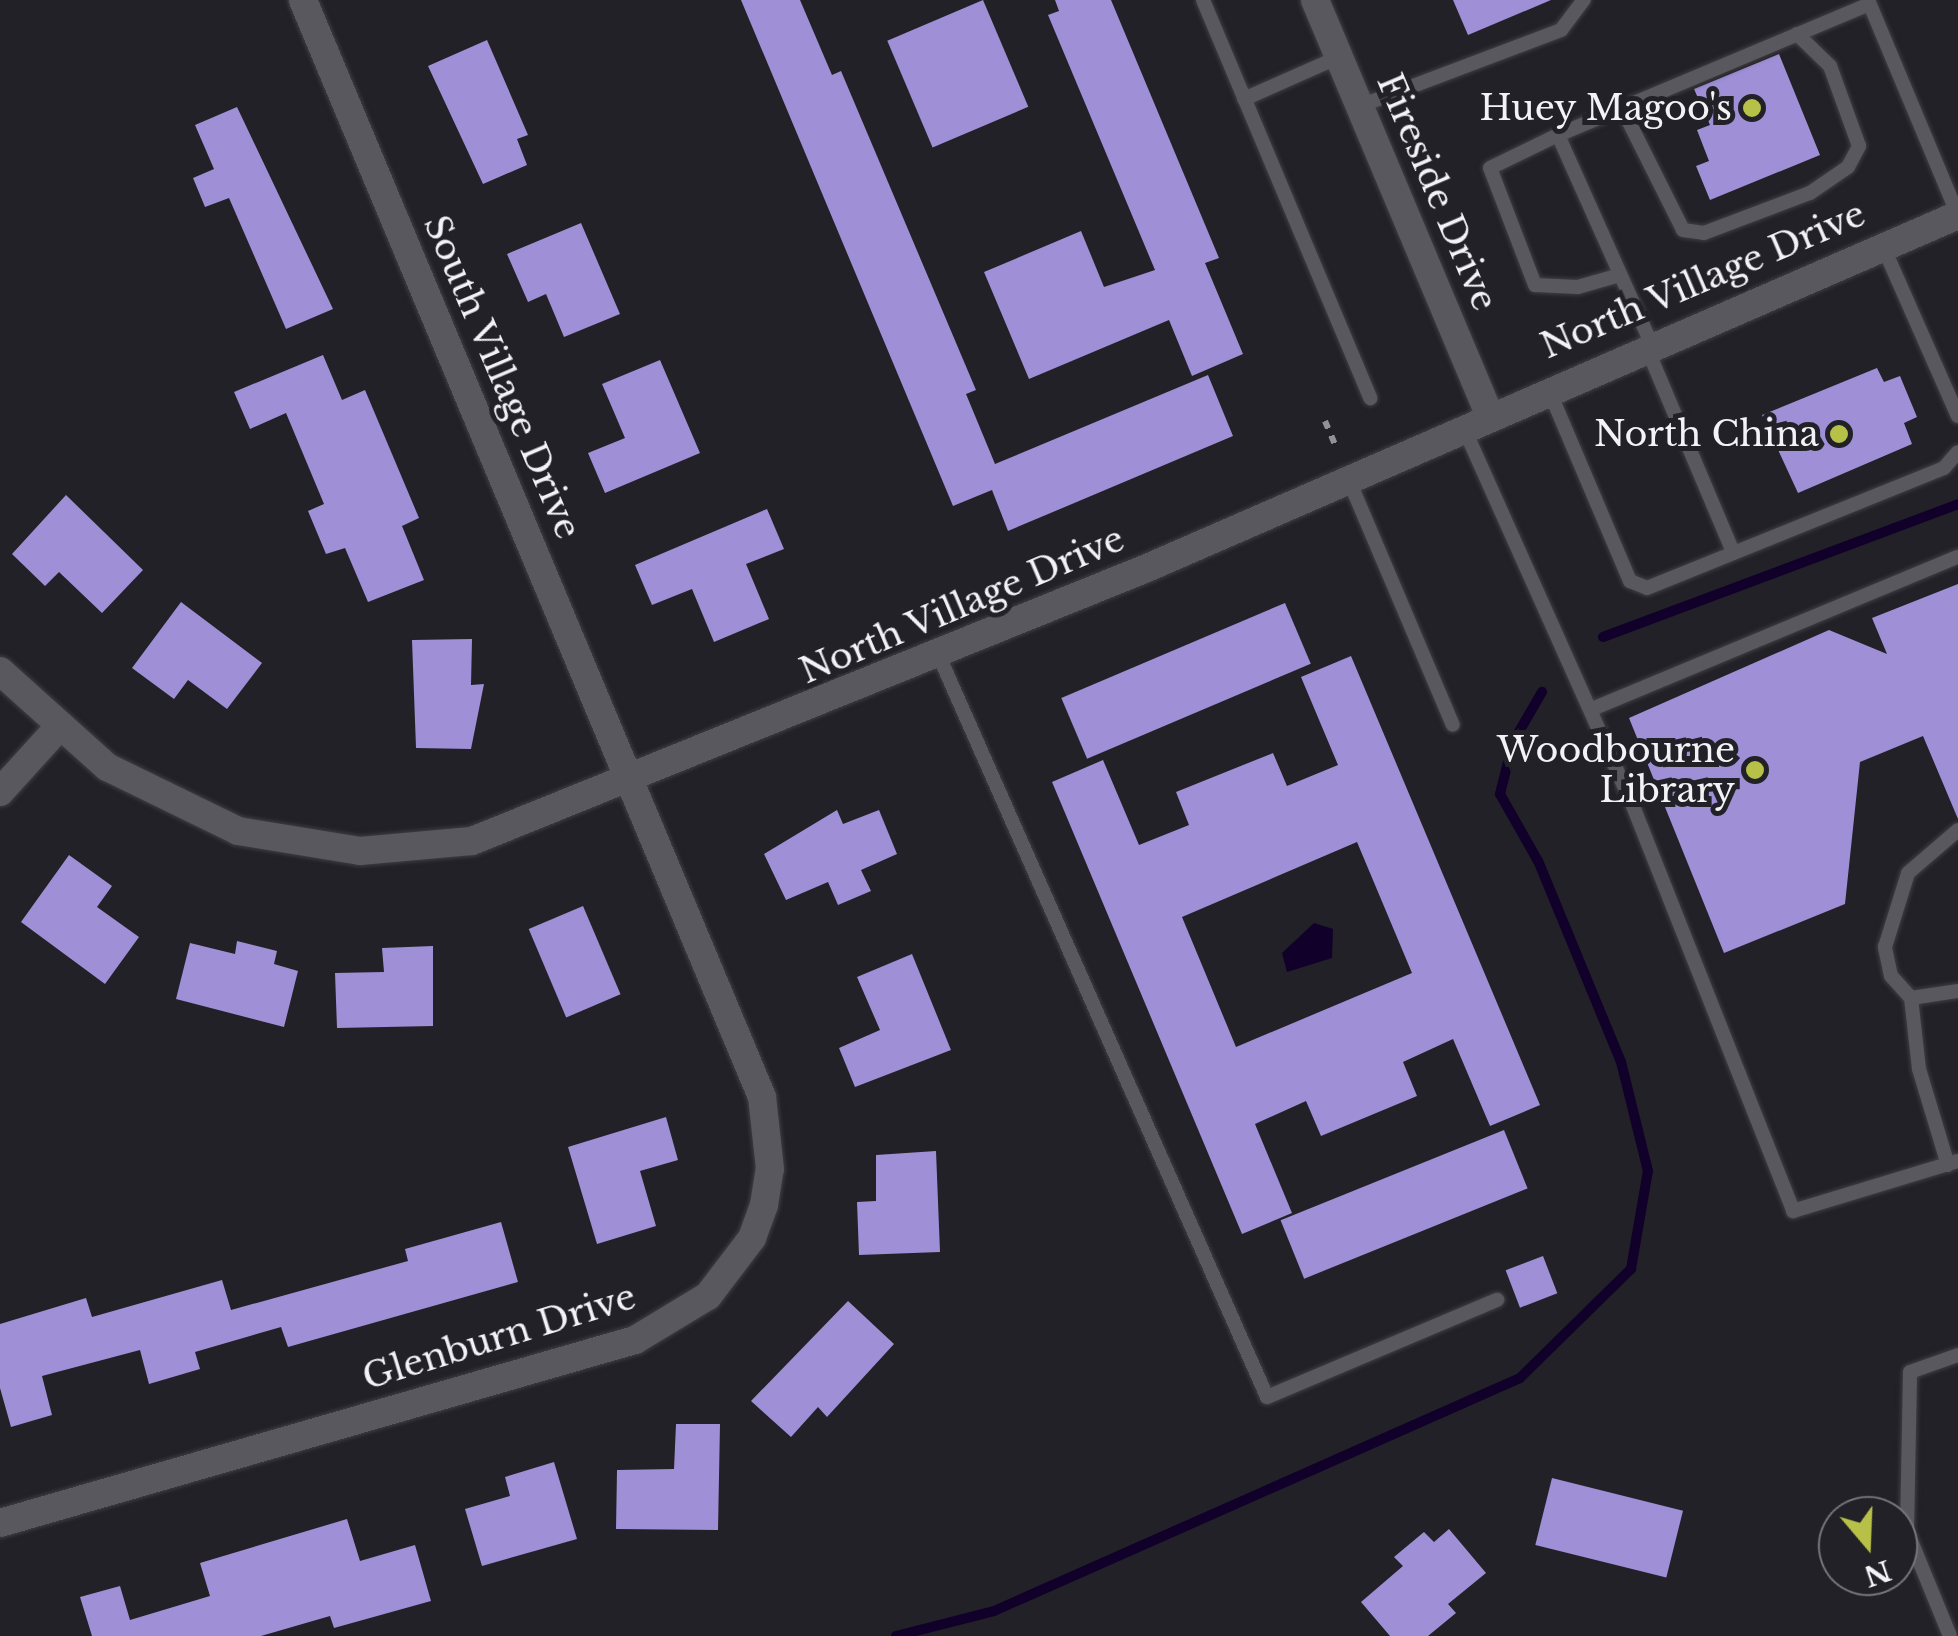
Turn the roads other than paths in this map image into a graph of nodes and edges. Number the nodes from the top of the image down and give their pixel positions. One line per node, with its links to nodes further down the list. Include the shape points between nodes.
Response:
1 (303, 0): 29 (street, South Village Drive)
2 (1202, 0): 8 (lane)
3 (1584, 0): 9 (lane, via 1561,30)
4 (1321, 2): 7 (street, Fireside Drive)
5 (1868, 2): 6 (lane); 12 (lane)
6 (1797, 34): 10 (lane); 10 (lane, via 1830,66 1859,146 1848,167 1810,192 1704,233 1683,230)
7 (1339, 57): 8 (lane); 9 (street, Fireside Drive)
8 (1244, 99): 17 (lane)
9 (1360, 106): 19 (street, Fireside Drive)
10 (1622, 108): 11 (lane)
11 (1558, 135): 14 (lane); 14 (lane, via 1490,168 1535,285 1578,287)
12 (1958, 215): 13 (street, North Village Drive)
13 (1882, 244): 15 (street, North Village Drive); 18 (lane)
14 (1620, 275): 15 (lane)
15 (1648, 344): 16 (street, North Village Drive); 22 (lane)
16 (1548, 387): 19 (street, North Village Drive); 22 (lane, via 1630,581 1646,588)
17 (1370, 398)
18 (1958, 416)
19 (1476, 419): 21 (street, North Village Drive); 26 (lane)
20 (1958, 452): 22 (lane, via 1944,468)
21 (1348, 478): 24 (street, North Village Drive); 27 (lane)
22 (1734, 552)
23 (1958, 557): 26 (lane)
24 (939, 656): 29 (street, North Village Drive); 35 (lane, via 1267,1397)
25 (0, 671): 28 (street, North Village Drive)
26 (1592, 709): 34 (lane, via 1793,1211)
27 (1453, 725)
28 (59, 727): 29 (street, North Village Drive, via 170,804 304,846 472,841); 30 (street)
29 (637, 782): 37 (street, Glenburn Drive, via 769,1133 764,1205 732,1269 678,1319 634,1340)
30 (0, 792)
31 (1958, 830): 33 (lane, via 1908,872 1892,907 1887,968)
32 (1958, 990): 33 (lane)
33 (1911, 998): 34 (lane, via 1919,1069)
34 (1953, 1163)
35 (1496, 1300)
36 (1958, 1354): 38 (lane, via 1910,1372 1907,1531)
37 (0, 1523)
38 (1950, 1636)

